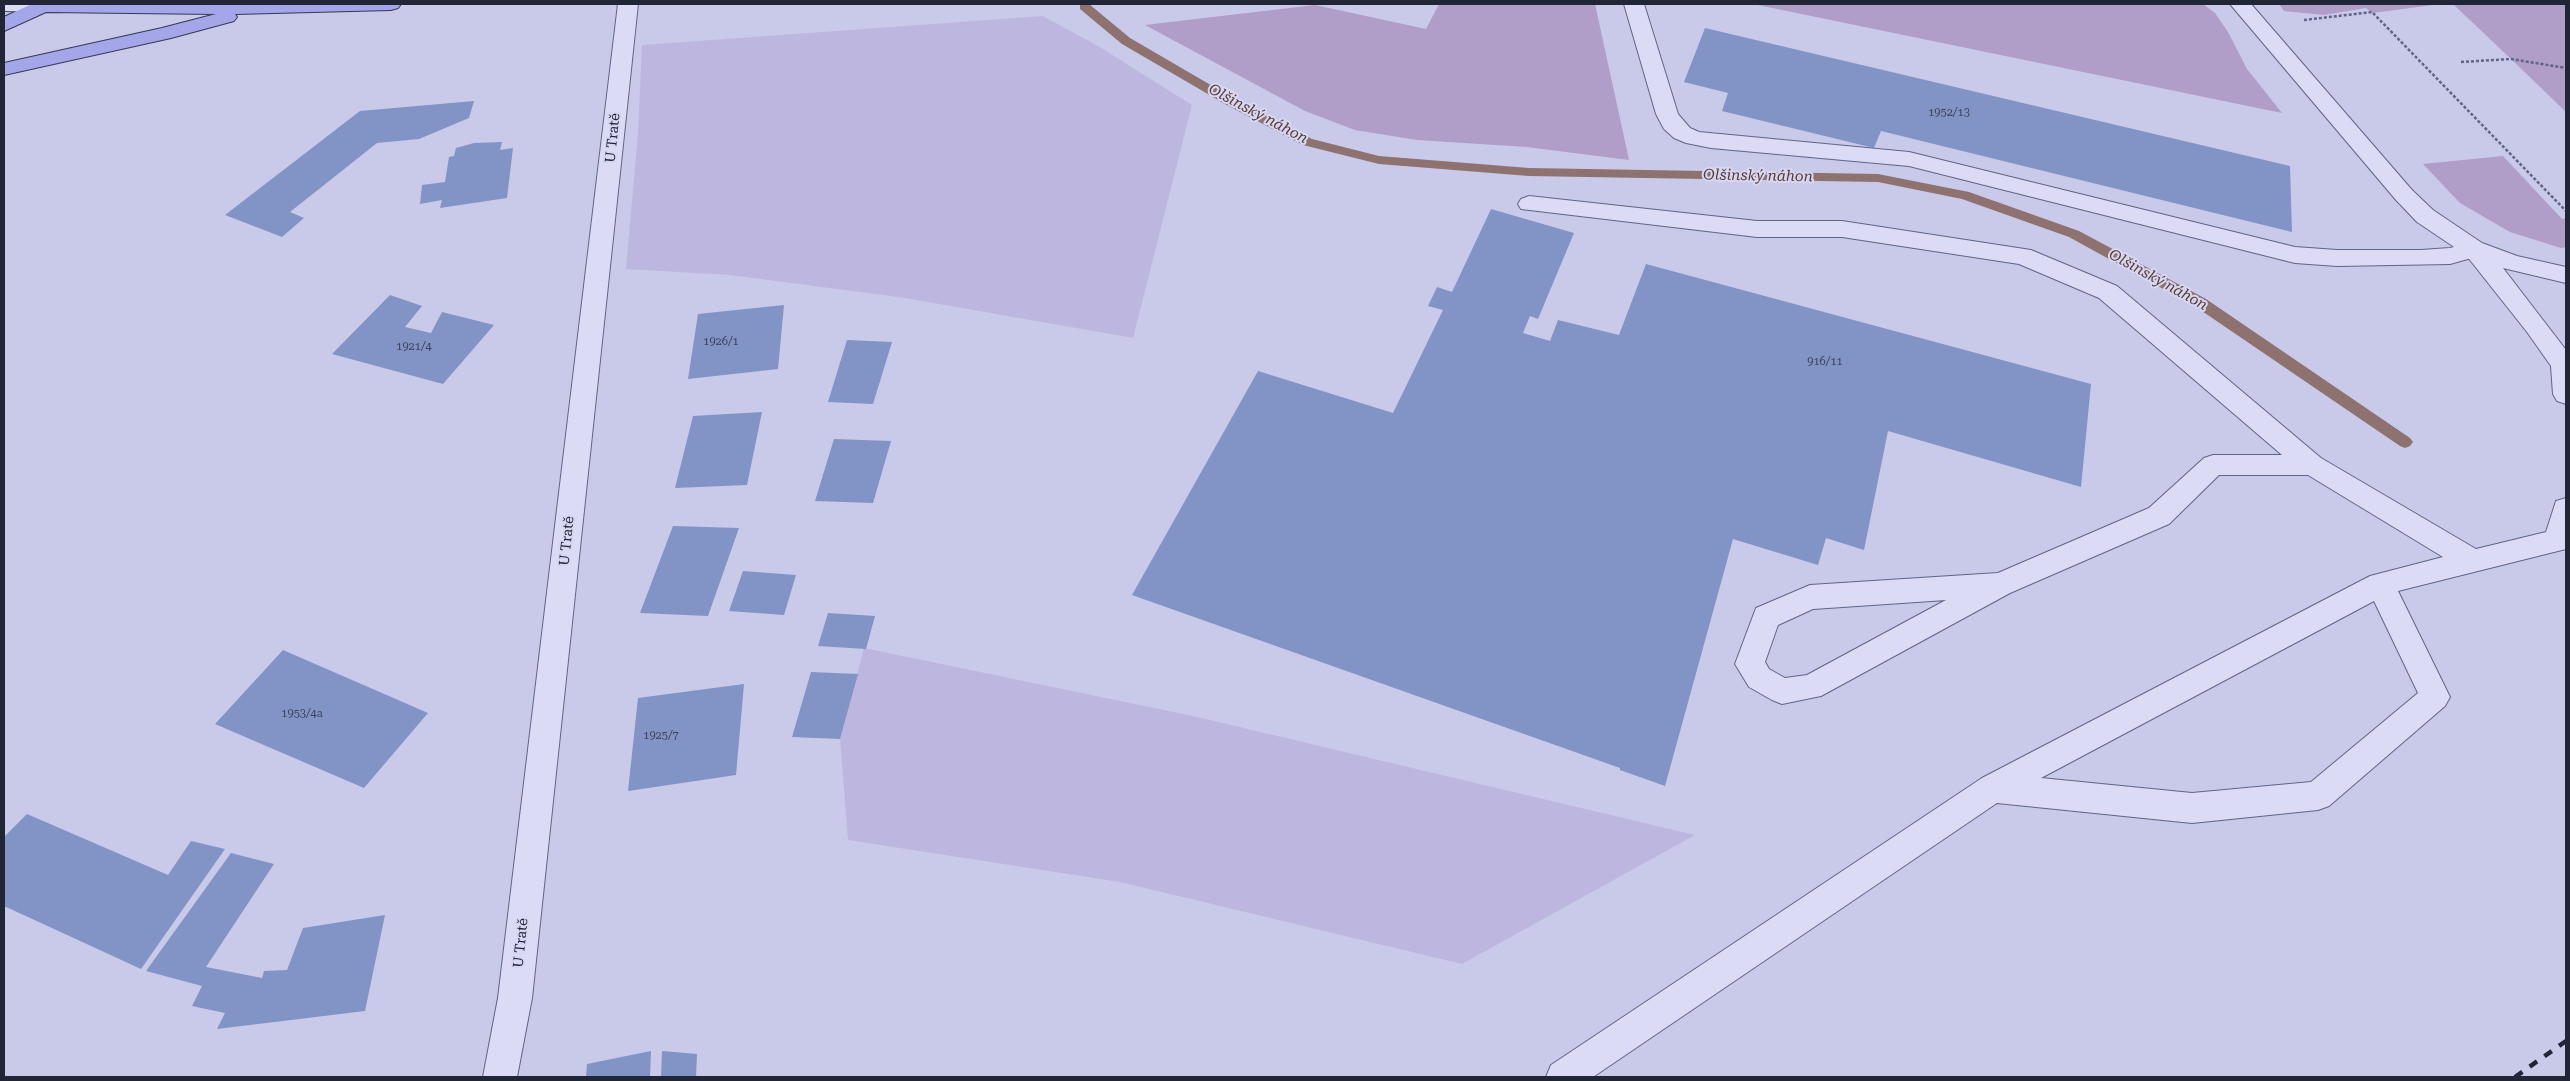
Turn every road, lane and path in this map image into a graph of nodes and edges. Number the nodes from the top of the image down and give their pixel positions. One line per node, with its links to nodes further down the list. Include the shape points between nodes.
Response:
1 (391, 4): 7 (main road)
2 (628, 4): 25 (street, U Tratě, via 515,998)
3 (1634, 4): 15 (street, via 1667,114 1682,133 1694,138 1909,159 2295,255 2428,258)
4 (2240, 4): 15 (street, via 2404,195 2425,216)
5 (4, 5): 6 (street)
6 (45, 5): 7 (main road); 9 (main road)
7 (260, 8): 12 (main road, via 164,34 78,50)
8 (2301, 19): 14 (path, via 2310,21 2372,12)
9 (4, 26)
10 (2461, 62): 11 (path, via 2511,59)
11 (2566, 68)
12 (4, 69)
13 (1529, 204): 19 (street, via 1757,229 1842,229 2023,256 2108,292)
14 (2566, 211)
15 (2474, 249): 16 (street, via 2513,263); 17 (street)
16 (2566, 275)
17 (2564, 363): 18 (street)
18 (2566, 394)
19 (2312, 465): 21 (street); 23 (street, via 2213,465 2159,516)
20 (2566, 509): 21 (street, via 2557,541)
21 (2473, 561): 22 (street)
22 (2380, 584): 24 (street); 24 (street, via 2435,697 2318,796 2192,808)
23 (2000, 585): 23 (street, via 1810,597 1766,617 1750,664 1759,678 1782,691 1811,687)
24 (1992, 788): 26 (street)
25 (500, 1077)
26 (1563, 1077)

